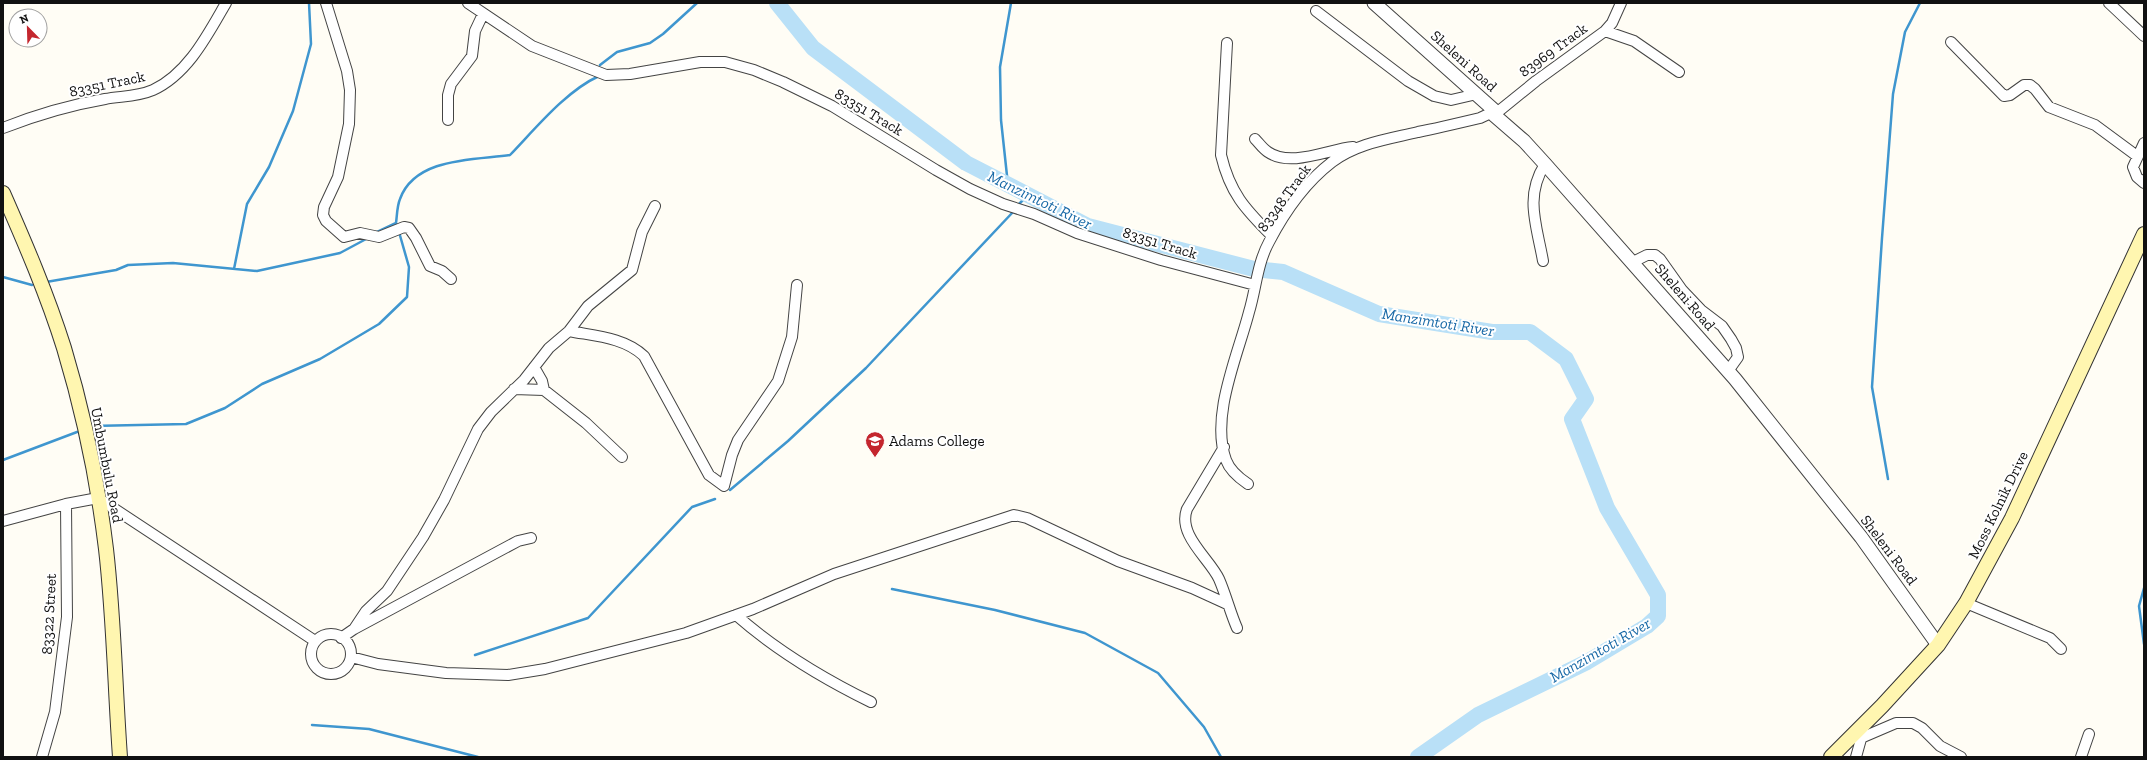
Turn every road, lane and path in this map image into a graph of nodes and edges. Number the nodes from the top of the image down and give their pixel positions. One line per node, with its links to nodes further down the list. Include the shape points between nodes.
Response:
1 (226, 3): 17 (street, 83351 Track, via 199,48 178,72 153,90 43,113)
2 (326, 3): 30 (street, via 347,71 350,124 338,177 322,212 324,219 346,237 360,233 379,236 404,227 409,228 430,266 442,271)
3 (468, 3): 8 (street, 83351 Track)
4 (1374, 3): 14 (street, Sheleni Road)
5 (1621, 3): 9 (street, 83969 Track, via 1612,23)
6 (2109, 3): 10 (street)
7 (1316, 11): 14 (street, via 1408,81 1434,96 1451,100)
8 (483, 14): 16 (street, via 475,31 472,56 451,84 448,95); 31 (street, 83351 Track, via 532,46 606,75 630,74 700,62 725,62 754,70 832,106 936,170 998,202 1077,233 1161,260)
9 (1605, 31): 13 (street, via 1634,41); 15 (street, 83969 Track)
10 (2144, 36)
11 (1951, 42): 21 (street, via 2004,96 2010,95 2024,85 2030,85 2049,107 2095,124)
12 (1227, 43): 27 (street, via 1221,155 1234,192 1245,208)
13 (1679, 72)
14 (1477, 94): 15 (street, Sheleni Road)
15 (1495, 113): 20 (street, 83348 Track); 22 (street, Sheleni Road)
16 (448, 120)
17 (3, 128)
18 (1255, 138): 20 (street, via 1269,153 1294,157 1308,157)
19 (2144, 143): 21 (street)
20 (1362, 146): 27 (street, 83348 Track, via 1347,152 1319,173)
21 (2137, 156): 23 (street, via 2133,167 2134,173)
22 (1546, 164): 28 (street, via 1536,179 1532,204); 29 (street, Sheleni Road)
23 (2144, 183)
24 (3, 193): 41 (main road, Umbumbulu Road, via 33,260 64,348)
25 (655, 206): 33 (street, via 642,232 632,270 588,306)
26 (2144, 234): 45 (main road, Moss Kolnik Drive, via 2012,518)
27 (1272, 236): 31 (street, 83348 Track)
28 (1542, 261)
29 (1633, 262): 35 (street, Sheleni Road); 35 (street, via 1647,255 1655,255 1701,310 1722,326 1738,353 1736,361)
30 (451, 279)
31 (1256, 280): 38 (street, 83348 Track, via 1223,408)
32 (797, 285): 33 (street, via 792,337 778,381 738,440 724,486 709,475 644,356 612,339)
33 (569, 331): 34 (street, via 549,348)
34 (534, 367): 36 (street); 37 (street)
35 (1728, 371): 52 (street, Sheleni Road, via 1861,537)
36 (514, 389): 37 (street); 49 (street, via 478,429 423,537 387,590 366,611)
37 (544, 390): 39 (street, via 586,423)
38 (1224, 448): 40 (street, 83348 Track, via 1226,460 1232,470); 46 (street, via 1187,509 1185,519 1196,547 1220,580)
39 (622, 457)
40 (1248, 484)
41 (98, 498): 42 (street); 51 (street); 60 (main road, Umbumbulu Road, via 109,573)
42 (66, 504): 43 (street); 59 (street, 83322 Street, via 67,617 55,712)
43 (3, 521)
44 (531, 538): 49 (street, via 518,541)
45 (1966, 603): 52 (main road, Moss Kolnik Drive); 53 (street, via 2045,636)
46 (1227, 604): 47 (street, via 1192,588 1118,561 1027,518 1014,515 834,574); 48 (street)
47 (736, 615): 54 (street, via 647,644 545,669 508,675 409,669); 55 (street, via 765,640 804,666)
48 (1237, 628)
49 (354, 629): 50 (street)
50 (341, 638): 51 (street, via 331,634); 54 (street, via 349,646)
51 (315, 641): 54 (street, via 311,658 315,668 320,672 330,675 342,671)
52 (1938, 645): 56 (main road, Moss Kolnik Drive)
53 (2061, 649)
54 (351, 657)
55 (871, 702)
56 (1866, 723): 58 (street); 61 (main road, Moss Kolnik Drive)
57 (2089, 734): 64 (street)
58 (1861, 738): 62 (street); 63 (street, via 1896,723 1913,722 1940,746)
59 (42, 757)
60 (120, 757)
61 (1831, 757)
62 (1856, 757)
63 (1961, 757)
64 (2081, 757)

